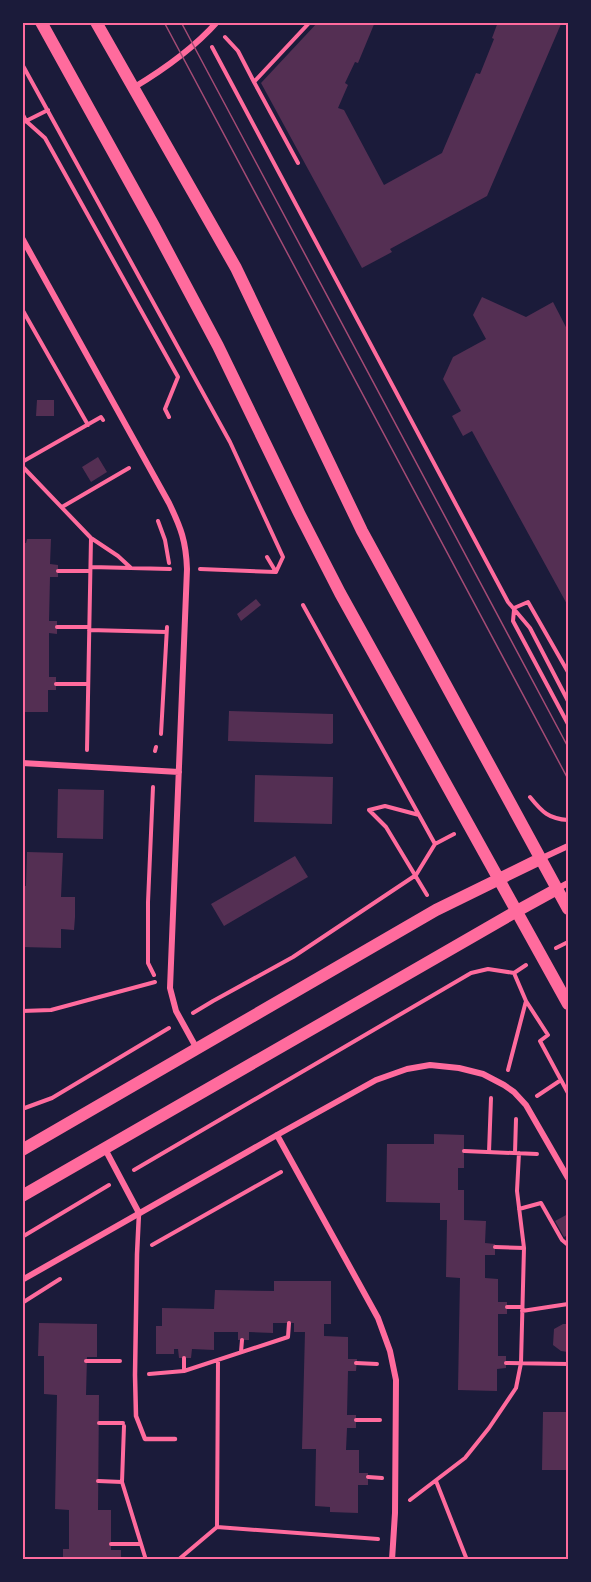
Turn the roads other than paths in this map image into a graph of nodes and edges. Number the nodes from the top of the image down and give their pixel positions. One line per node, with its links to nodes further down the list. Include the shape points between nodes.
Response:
1 (41, 22): 10 (main road, via 218,346 340,593)
2 (96, 22): 4 (main road)
3 (217, 22): 4 (street, via 206,35)
4 (132, 88): 9 (main road, via 236,268 362,531)
5 (22, 238): 7 (street, via 169,503 186,546)
6 (22, 763): 7 (street)
7 (179, 772): 16 (street, via 170,988 176,1011)
8 (568, 846): 9 (street)
9 (540, 859): 10 (main road); 12 (main road)
10 (500, 879): 14 (main road); 16 (main road, via 436,910)
11 (568, 883): 12 (street)
12 (557, 889): 13 (main road); 14 (main road)
13 (568, 909)
14 (517, 911): 15 (main road); 18 (main road)
15 (568, 1004)
16 (197, 1049): 19 (main road)
17 (277, 1135): 20 (street, via 376,1080 430,1065 459,1068 483,1074 514,1092 526,1105); 22 (street); 25 (street, via 378,1318 390,1351 396,1380)
18 (105, 1149): 21 (main road); 22 (street)
19 (22, 1150)
20 (568, 1178)
21 (22, 1196)
22 (139, 1213): 23 (street); 24 (lane, via 136,1416 145,1439)
23 (22, 1280)
24 (175, 1439)
25 (392, 1560)

